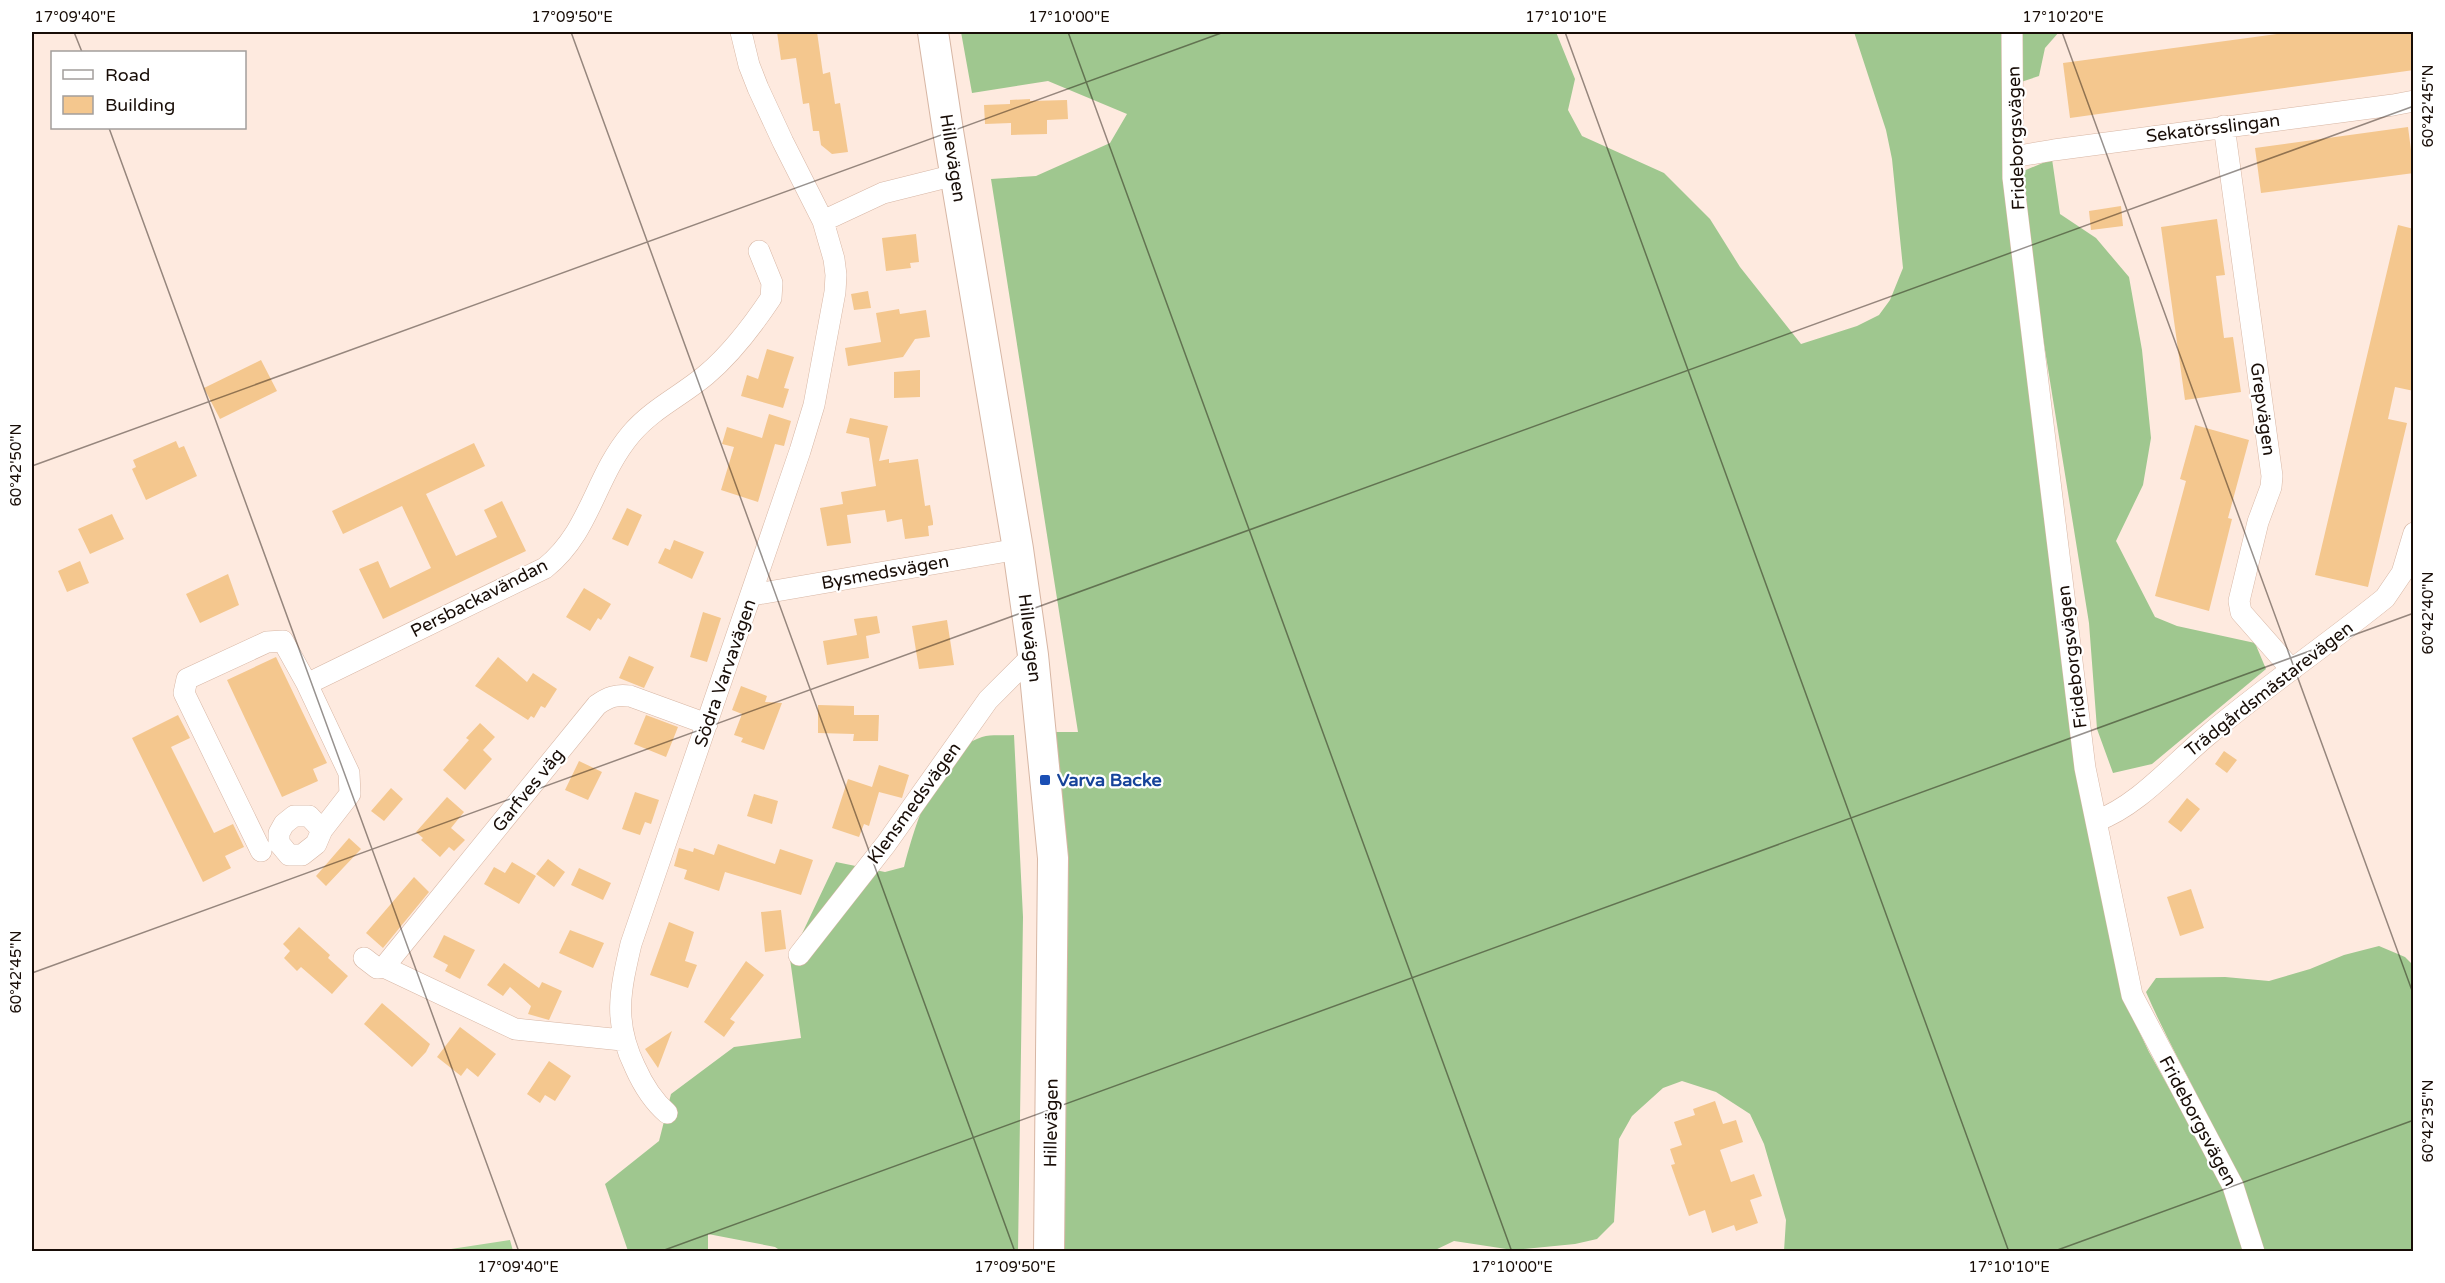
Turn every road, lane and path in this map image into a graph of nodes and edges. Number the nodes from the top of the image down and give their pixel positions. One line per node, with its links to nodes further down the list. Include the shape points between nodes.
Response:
1 (741, 32): 8 (street, Södra Varvavägen, via 758,88)
2 (933, 32): 7 (street, Hillevägen)
3 (2012, 32): 6 (street, Frideborgsvägen)
4 (2414, 101): 5 (street, Sekatörsslingan)
5 (2224, 126): 6 (street, Sekatörsslingan); 14 (street, Grepvägen, via 2272,476 2239,601 2241,612)
6 (2013, 157): 17 (street, Frideborgsvägen, via 2085,768)
7 (955, 175): 8 (street, via 883,193); 11 (street, Hillevägen)
8 (823, 221): 12 (street, Södra Varvavägen, via 836,275 814,405)
9 (759, 251): 15 (street, Persbackavändan, via 772,283 771,298 715,367 662,405 633,432 609,463 575,537 558,557 544,568)
10 (2414, 533): 14 (street, Trädgårdsmästarevägen, via 2402,573 2385,598)
11 (1018, 549): 12 (street, Bysmedsvägen); 13 (street, Hillevägen)
12 (752, 595): 16 (street, Södra Varvavägen)
13 (1033, 655): 20 (street, Klensmedsvägen, via 988,700 886,844); 25 (street, Hillevägen, via 1053,858)
14 (2292, 669): 17 (street, Trädgårdsmästarevägen, via 2113,815)
15 (307, 684): 18 (street, via 349,773 350,794); 19 (street, via 283,641 267,642 187,679 184,693)
16 (707, 724): 22 (street, Garfves väg, via 630,696 621,694 605,699); 23 (street, Södra Varvavägen, via 631,944 620,997)
17 (2096, 821): 26 (street, Frideborgsvägen, via 2132,995 2234,1186)
18 (322, 830)
19 (261, 851)
20 (799, 955)
21 (364, 958): 22 (street, via 377,968)
22 (384, 967): 23 (street, via 514,1029)
23 (622, 1040): 24 (street, Södra Varvavägen, via 647,1091)
24 (667, 1113)
25 (1049, 1251)
26 (2254, 1251)

